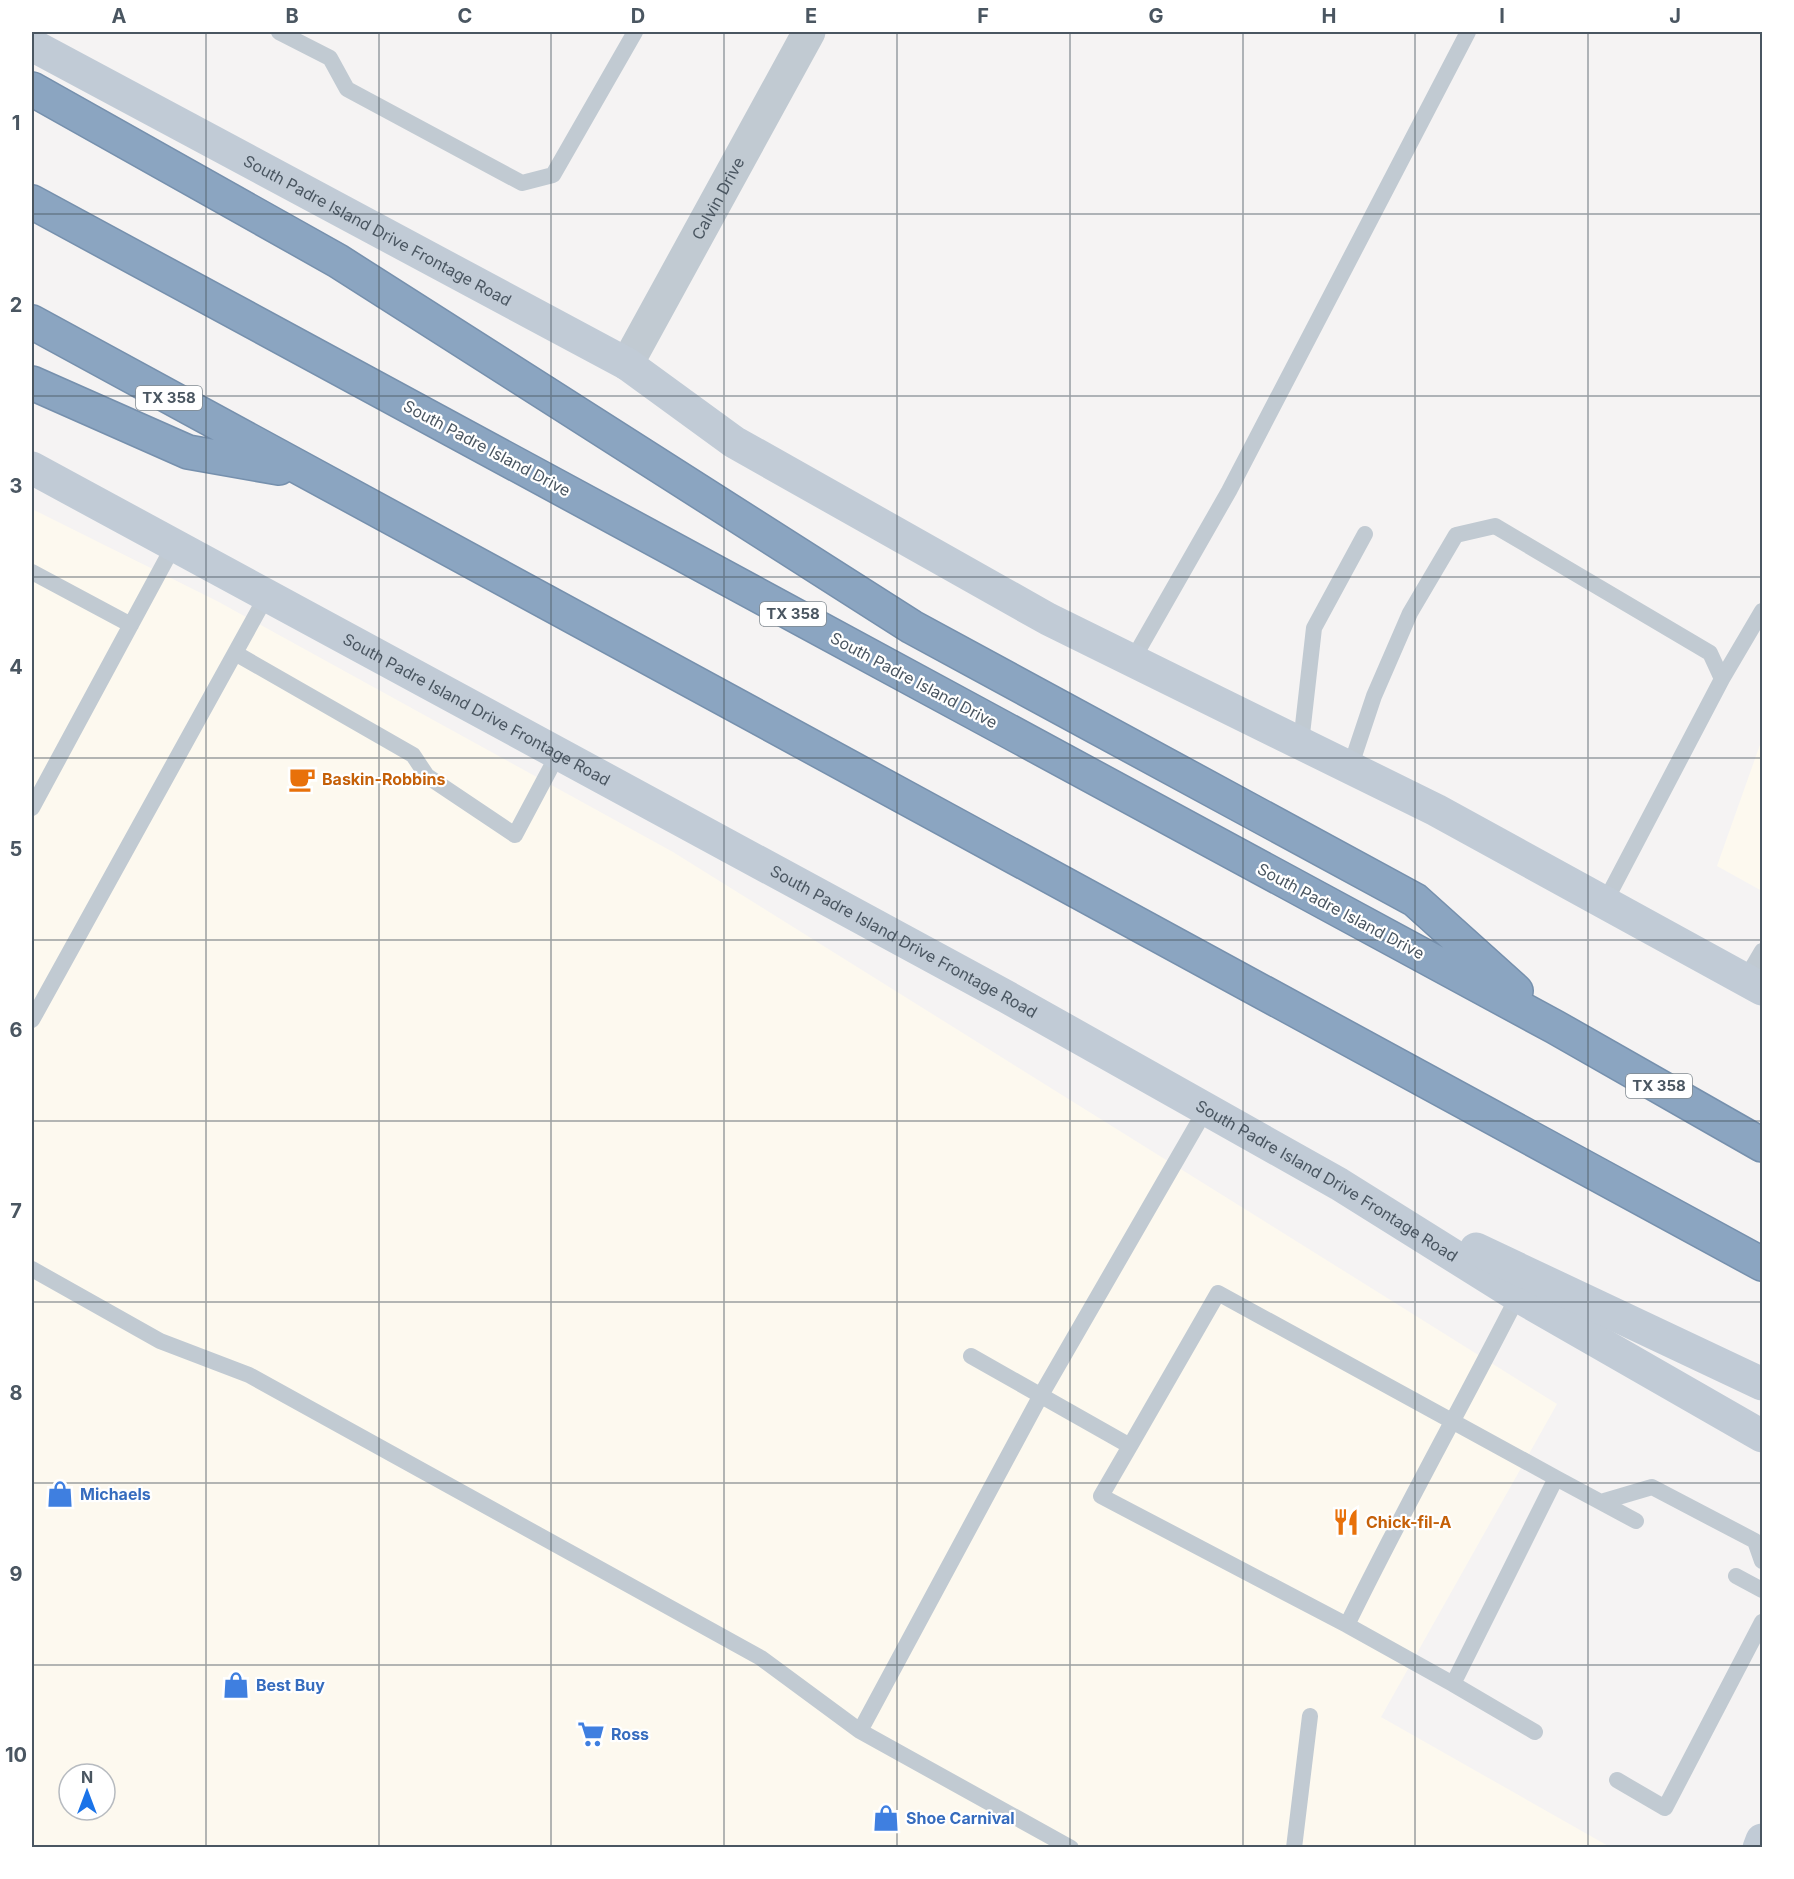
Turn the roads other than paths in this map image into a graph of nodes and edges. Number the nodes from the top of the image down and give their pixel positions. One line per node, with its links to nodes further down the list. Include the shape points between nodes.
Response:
1 (279, 32): 2 (lane, via 330,58 347,89 522,183 553,175)
2 (634, 32)
3 (809, 32): 9 (street, Calvin Drive)
4 (1468, 32): 20 (lane, via 1228,491)
5 (32, 45): 9 (main road, South Padre Island Drive Frontage Road)
6 (32, 89): 30 (highway, via 338,261 912,627 1415,900)
7 (32, 202): 30 (highway, South Padre Island Drive / TX 358)
8 (32, 322): 12 (highway, TX 358)
9 (627, 364): 20 (main road, South Padre Island Drive Frontage Road, via 734,442 1047,619)
10 (32, 383): 12 (highway, via 188,452)
11 (32, 468): 14 (main road, South Padre Island Drive Frontage Road)
12 (307, 473): 34 (highway, TX 358)
13 (1365, 534): 22 (lane, via 1314,628)
14 (174, 545): 16 (main road, South Padre Island Drive Frontage Road); 18 (lane)
15 (32, 572): 18 (lane)
16 (267, 595): 19 (lane); 23 (main road, South Padre Island Drive Frontage Road)
17 (1762, 612): 21 (lane)
18 (130, 625): 25 (lane)
19 (235, 653): 23 (lane, via 413,754 428,776 515,835); 29 (lane)
20 (1132, 661): 22 (main road, South Padre Island Drive Frontage Road)
21 (1722, 679): 24 (lane, via 1710,652 1495,526 1456,535 1410,613 1374,696); 26 (lane)
22 (1301, 743): 24 (main road, South Padre Island Drive Frontage Road)
23 (558, 754): 31 (main road, South Padre Island Drive Frontage Road)
24 (1350, 768): 26 (main road, South Padre Island Drive Frontage Road)
25 (32, 808)
26 (1605, 902): 28 (main road, South Padre Island Drive Frontage Road)
27 (1762, 951): 28 (lane)
28 (1754, 984)
29 (32, 1020)
30 (1555, 1027): 32 (highway, South Padre Island Drive / TX 358)
31 (1206, 1109): 33 (main road, South Padre Island Drive Frontage Road); 39 (lane)
32 (1762, 1145)
33 (1339, 1184): 36 (main road, South Padre Island Drive Frontage Road); 38 (main road)
34 (1762, 1264)
35 (32, 1269): 53 (lane, via 160,1341 249,1375 751,1653)
36 (1518, 1296): 40 (lane); 41 (main road, South Padre Island Drive Frontage Road)
37 (971, 1356): 39 (lane)
38 (1762, 1384)
39 (1041, 1395): 42 (lane); 53 (lane)
40 (1454, 1421): 42 (lane, via 1218,1293); 43 (lane); 50 (lane, via 1393,1530)
41 (1762, 1436)
42 (1130, 1446): 50 (lane, via 1101,1496)
43 (1556, 1478): 44 (lane); 51 (lane)
44 (1601, 1502): 45 (lane); 46 (lane, via 1652,1487 1755,1541)
45 (1636, 1521)
46 (1762, 1561)
47 (1736, 1576): 48 (lane)
48 (1762, 1590)
49 (1762, 1622): 55 (lane, via 1665,1808)
50 (1347, 1625): 51 (lane)
51 (1453, 1684): 54 (lane)
52 (1310, 1716): 58 (lane)
53 (860, 1731): 57 (lane)
54 (1535, 1732)
55 (1617, 1780)
56 (1762, 1840): 59 (main road)
57 (1071, 1848)
58 (1294, 1848)
59 (1758, 1848)

